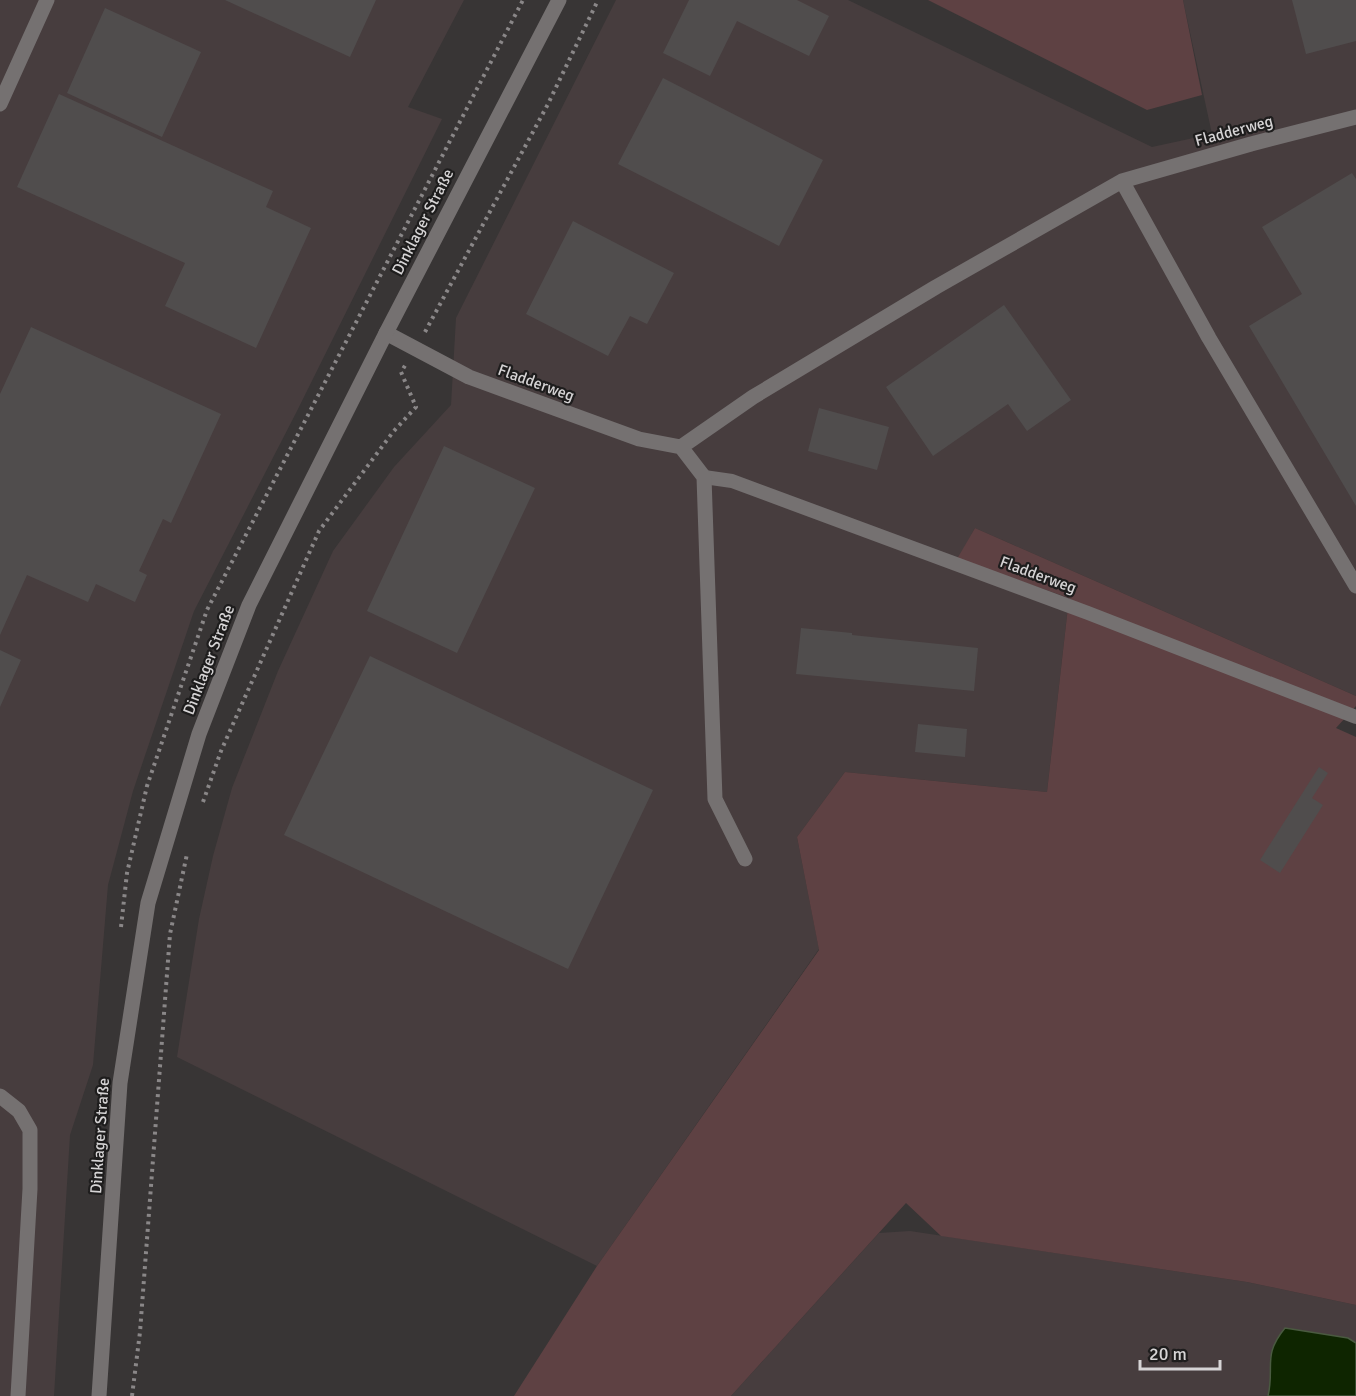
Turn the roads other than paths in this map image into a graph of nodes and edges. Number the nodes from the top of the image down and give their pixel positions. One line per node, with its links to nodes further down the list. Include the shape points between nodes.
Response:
1 (47, 0): 3 (street)
2 (559, 0): 6 (street, Dinklager Straße)
3 (0, 104)
4 (1356, 117): 5 (street, Fladderweg)
5 (1122, 181): 7 (street, Fladderweg, via 753,397); 9 (street, via 1209,339)
6 (386, 333): 7 (street, Fladderweg, via 469,377 639,439); 14 (street, Dinklager Straße, via 249,605 199,734 148,903 120,1083)
7 (681, 447): 8 (street)
8 (704, 477): 10 (lane, Fladderweg, via 743,485); 11 (street, via 715,799)
9 (1356, 586)
10 (1356, 717)
11 (745, 859)
12 (0, 1096): 13 (street, via 19,1111 30,1130)
13 (18, 1396)
14 (99, 1396)

